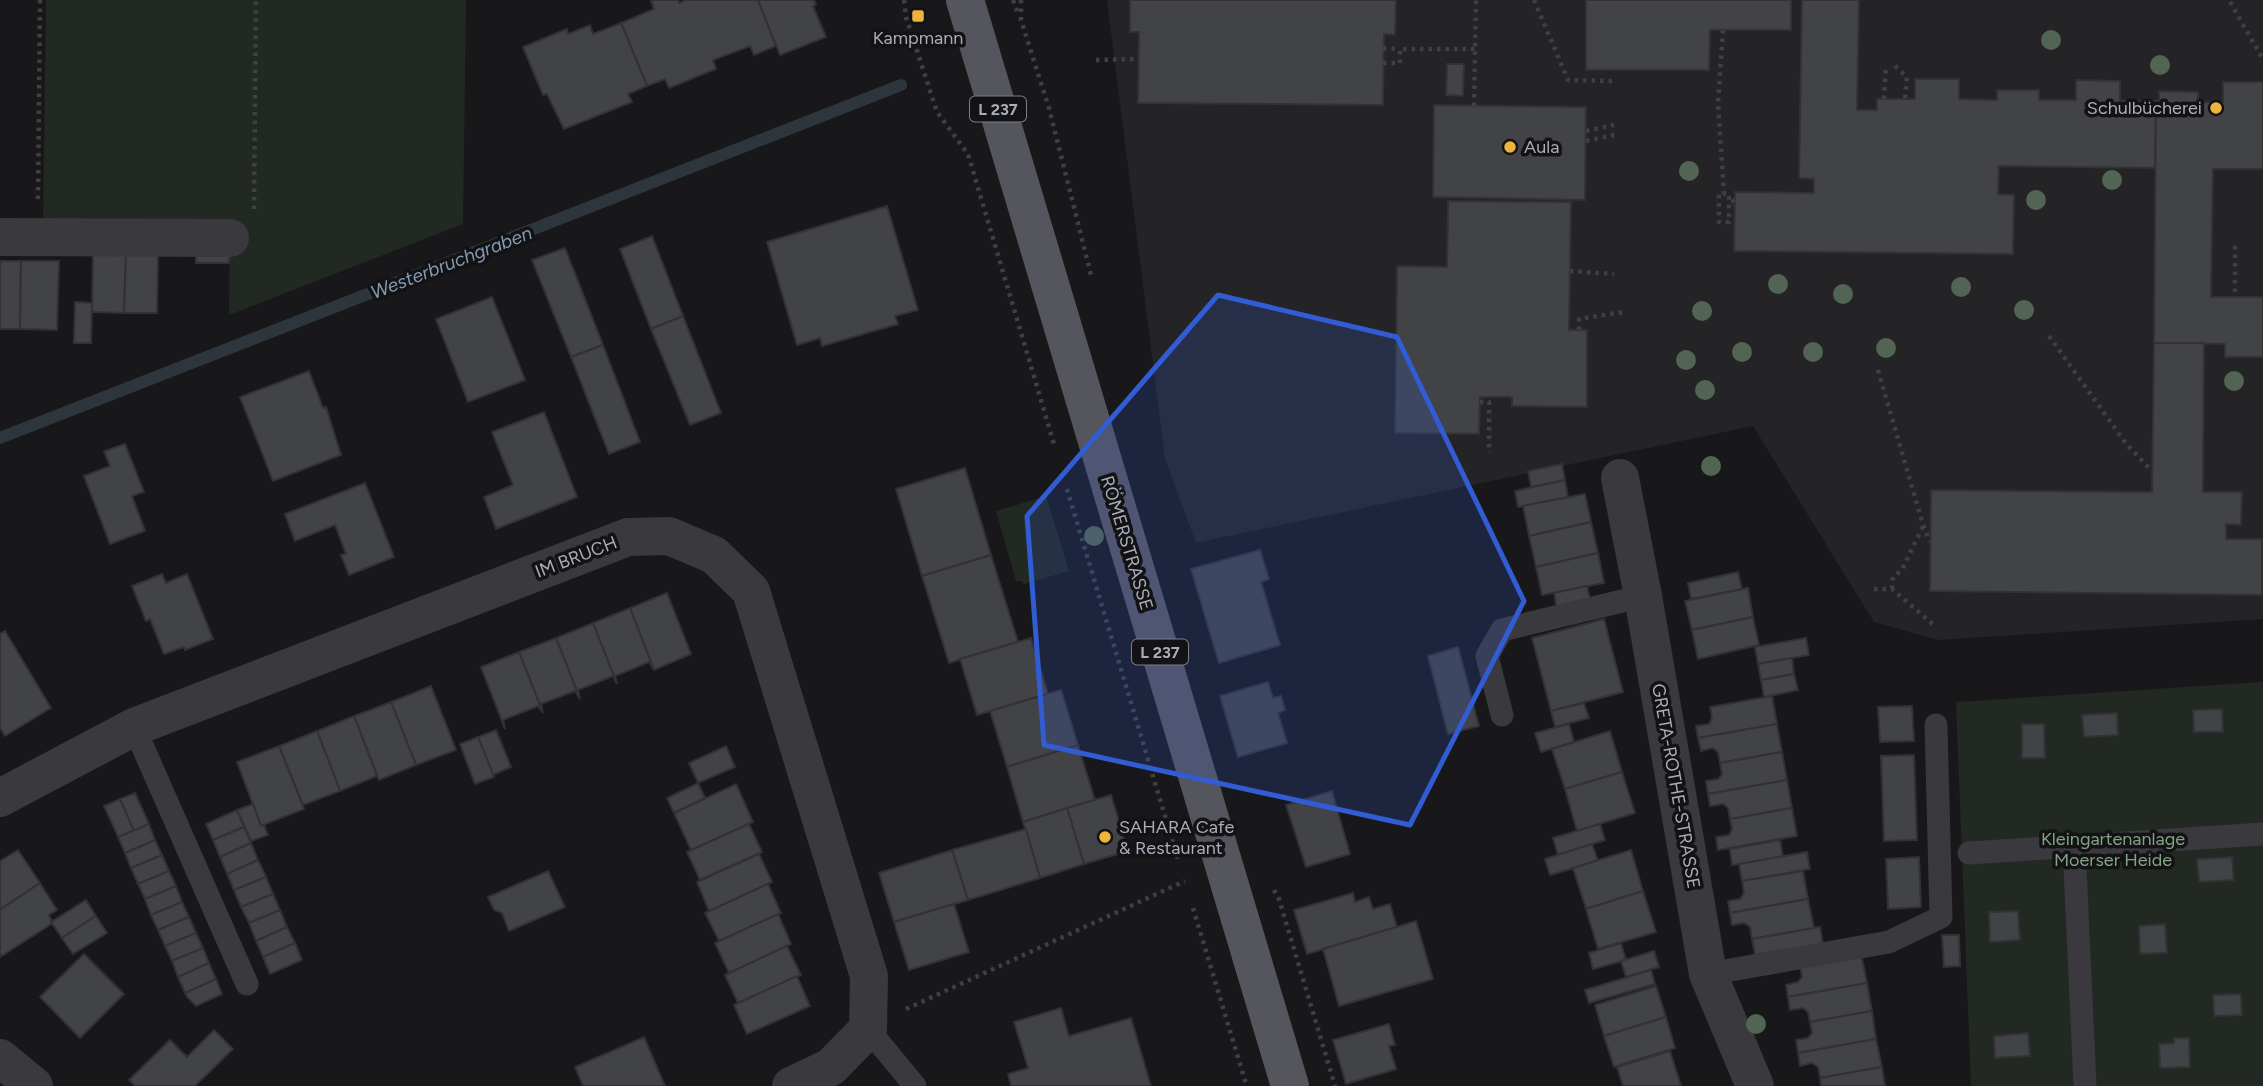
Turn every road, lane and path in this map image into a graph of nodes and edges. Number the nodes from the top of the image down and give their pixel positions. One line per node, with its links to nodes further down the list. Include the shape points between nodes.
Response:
1 (40, 0): 31 (path)
2 (256, 0): 29 (path)
3 (904, 0): 41 (path, via 937,112 968,154)
4 (965, 0): 70 (main road, RÖMERSTRASSE / L 237)
5 (1013, 0): 9 (path)
6 (1476, 0): 13 (path)
7 (1534, 0): 20 (path, via 1568,80)
8 (2230, 2): 15 (path)
9 (1021, 20)
10 (1723, 30): 28 (path, via 1718,103 1724,194 1719,194 1719,222 1729,222 1728,196)
11 (1383, 48): 12 (path)
12 (1400, 49): 13 (path); 17 (path, via 1400,63)
13 (1475, 49): 23 (path)
14 (1139, 59): 16 (path)
15 (2263, 59)
16 (1096, 60)
17 (1383, 63)
18 (1886, 65): 21 (path)
19 (1895, 66): 22 (path, via 1907,77)
20 (1612, 80)
21 (1884, 99)
22 (1905, 99)
23 (1474, 106)
24 (1614, 125): 25 (path)
25 (1586, 131)
26 (1614, 135): 27 (path)
27 (1586, 141)
28 (1735, 203)
29 (242, 227): 31 (street)
30 (0, 237): 31 (street)
31 (38, 237)
32 (2235, 246): 35 (path)
33 (1570, 271): 34 (path)
34 (1614, 274)
35 (2235, 297)
36 (1623, 312): 37 (path, via 1579,318)
37 (1579, 330)
38 (2049, 336): 43 (path, via 2127,445)
39 (1878, 370): 46 (path)
40 (1480, 402): 42 (path, via 1489,402)
41 (1056, 449)
42 (1489, 453)
43 (2152, 471)
44 (1620, 478): 50 (street, GRETA-ROTHE-STRASSE)
45 (1067, 488): 59 (path)
46 (1923, 525): 47 (path); 49 (path, via 1902,570 1893,577)
47 (1930, 542)
48 (1874, 589): 49 (path)
49 (1892, 589): 51 (path)
50 (1643, 596): 52 (lane, via 1502,630 1487,656); 62 (street, GRETA-ROTHE-STRASSE)
51 (1936, 627)
52 (1502, 715)
53 (1936, 725): 62 (lane, via 1941,917 1889,942)
54 (134, 727): 55 (street, IM BRUCH); 63 (lane); 64 (street, IM BRUCH, via 628,537 669,536 715,555 751,592 869,976)
55 (0, 798)
56 (2263, 834): 57 (lane)
57 (2074, 846): 58 (lane); 72 (lane)
58 (1969, 853)
59 (1185, 881): 60 (path); 64 (path)
60 (1189, 894)
61 (1193, 907): 69 (path)
62 (1708, 974): 71 (street, GRETA-ROTHE-STRASSE)
63 (247, 984)
64 (868, 1029): 67 (street, via 831,1068); 68 (lane)
65 (0, 1058): 66 (street)
66 (34, 1086)
67 (790, 1086)
68 (915, 1086)
69 (1246, 1086)
70 (1290, 1086)
71 (1755, 1086)
72 (2085, 1086)

